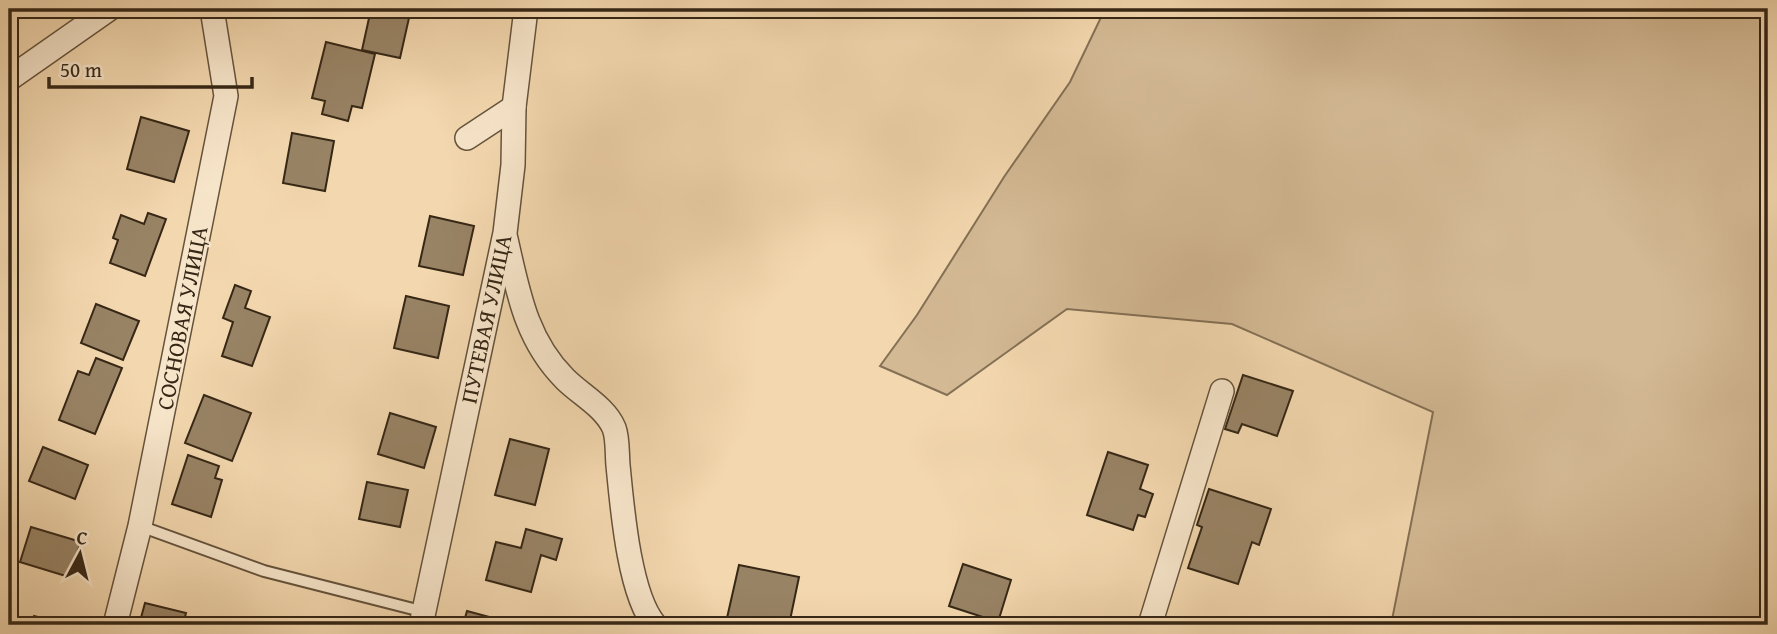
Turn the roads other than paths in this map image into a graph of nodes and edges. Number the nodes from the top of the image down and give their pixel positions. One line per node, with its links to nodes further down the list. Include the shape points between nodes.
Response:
1 (109, 9): 4 (street)
2 (212, 9): 9 (street, СОСНОВАЯ УЛИЦА, via 226,96)
3 (526, 9): 5 (street, ПУТЕВАЯ УЛИЦА)
4 (9, 79)
5 (514, 107): 6 (street); 7 (street, ПУТЕВАЯ УЛИЦА)
6 (467, 138)
7 (505, 233): 10 (street, ПУТЕВАЯ УЛИЦА); 12 (street, via 522,311 542,354 596,405 614,429 634,573)
8 (1222, 391): 13 (street)
9 (139, 526): 10 (lane, via 264,571); 11 (street, СОСНОВАЯ УЛИЦА)
10 (423, 619)
11 (115, 625)
12 (655, 625)
13 (1150, 625)

